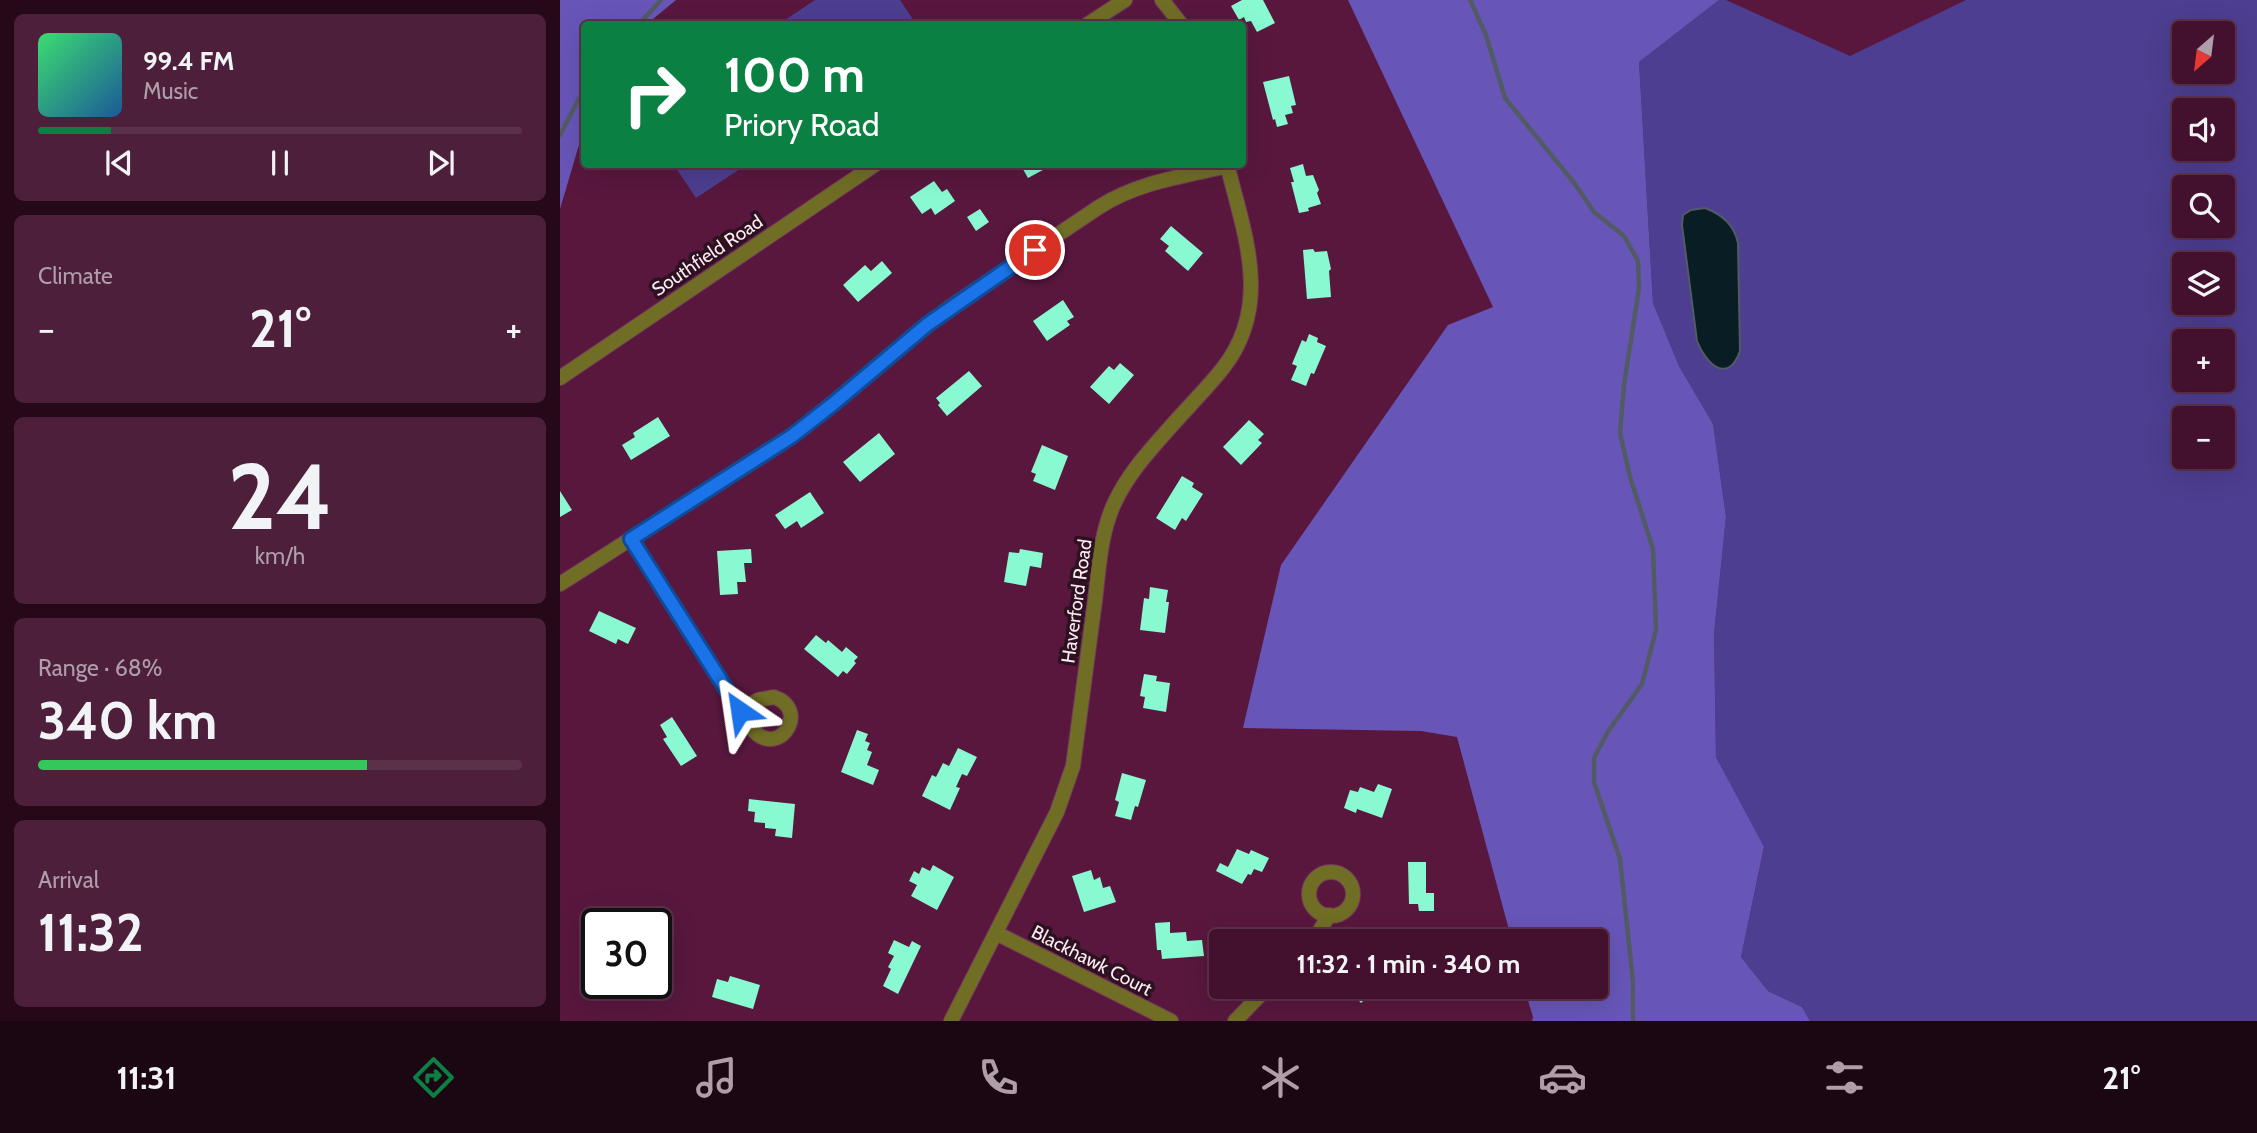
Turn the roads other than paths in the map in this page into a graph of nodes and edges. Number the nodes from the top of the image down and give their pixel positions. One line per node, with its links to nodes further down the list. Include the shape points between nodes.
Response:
1 (1125, 0): 3 (street)
2 (1162, 0): 4 (street)
3 (1093, 21)
4 (1179, 21)
5 (870, 168): 8 (street, Southfield Road)
6 (1215, 168): 9 (street, via 1136,187 1099,206 950,307 792,436)
7 (1228, 168): 14 (street, Haverford Road, via 1250,258 1251,304 1245,326 1224,366 1139,462 1113,506 1100,555 1067,788)
8 (560, 378)
9 (631, 539): 10 (street); 11 (street)
10 (560, 584)
11 (740, 711)
12 (1329, 915): 13 (street)
13 (1321, 929)
14 (996, 933): 16 (street, Haverford Road); 17 (street, Blackhawk Court)
15 (1256, 999): 18 (street)
16 (951, 1021)
17 (1171, 1021)
18 (1235, 1021)

